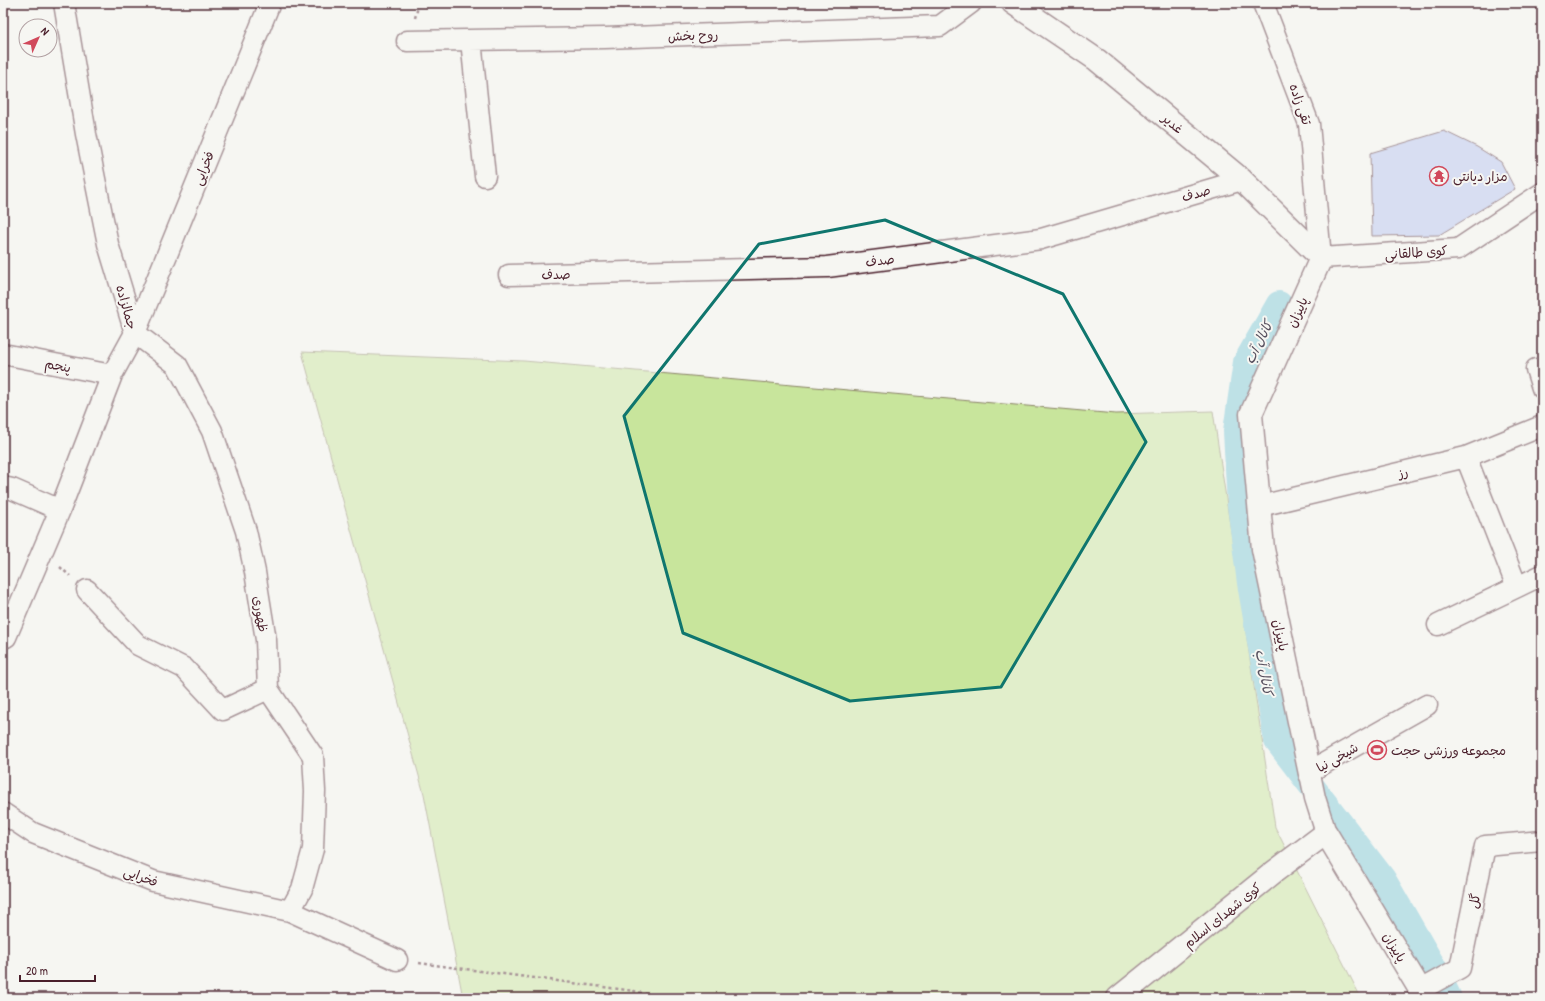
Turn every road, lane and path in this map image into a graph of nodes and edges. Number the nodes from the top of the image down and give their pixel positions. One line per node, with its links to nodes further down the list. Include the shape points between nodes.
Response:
1 (64, 3): 13 (street, جمالزاده, via 108,244)
2 (270, 3): 13 (street, فخرایی)
3 (971, 3): 6 (street, روح بخش, via 940,26)
4 (1013, 3): 9 (main road, غدیر, via 1098,60)
5 (1263, 3): 11 (street, تقی زاده, via 1310,124)
6 (471, 40): 7 (street, روح بخش); 8 (street)
7 (407, 41)
8 (485, 176)
9 (1242, 180): 11 (main road, غدیر); 12 (street, صدف, via 1041,239 827,267)
10 (1542, 192): 11 (street, کوی طالقانی, via 1458,249)
11 (1321, 258): 21 (main road, پاییزان, via 1251,414)
12 (508, 275)
13 (135, 333): 16 (street, جمالزاده); 29 (street, ظهوری, via 177,365 212,431 246,531 255,572 266,640)
14 (3, 354): 16 (street, پنجم)
15 (1536, 368): 17 (street)
16 (112, 375): 22 (street, جمالزاده)
17 (1542, 388)
18 (1542, 426): 19 (street, رز)
19 (1466, 457): 21 (street, رز); 25 (street)
20 (3, 487): 22 (street)
21 (1260, 506): 31 (main road, پاییزان, via 1263,550)
22 (60, 510): 23 (street, جمالزاده)
23 (42, 553): 26 (path); 28 (street, جمالزاده)
24 (1542, 575): 25 (street)
25 (1517, 587): 27 (street)
26 (87, 590): 29 (street, via 138,645 184,668 223,710)
27 (1438, 625)
28 (6, 638)
29 (268, 689): 35 (street, via 313,756 316,791 314,849 302,889)
30 (1427, 705): 31 (street, شیخی نیا)
31 (1310, 773): 33 (street, پاییزان)
32 (3, 813): 35 (street, فخرایی, via 34,833 153,881)
33 (1326, 833): 37 (main road, پاییزان); 39 (main road, کوی شهدای اسلام)
34 (1542, 841): 37 (street, گل, via 1485,846 1460,968)
35 (290, 911): 36 (street, فخرایی)
36 (397, 960): 38 (path, via 634,991)
37 (1422, 994)
38 (661, 998)
39 (1118, 998)

